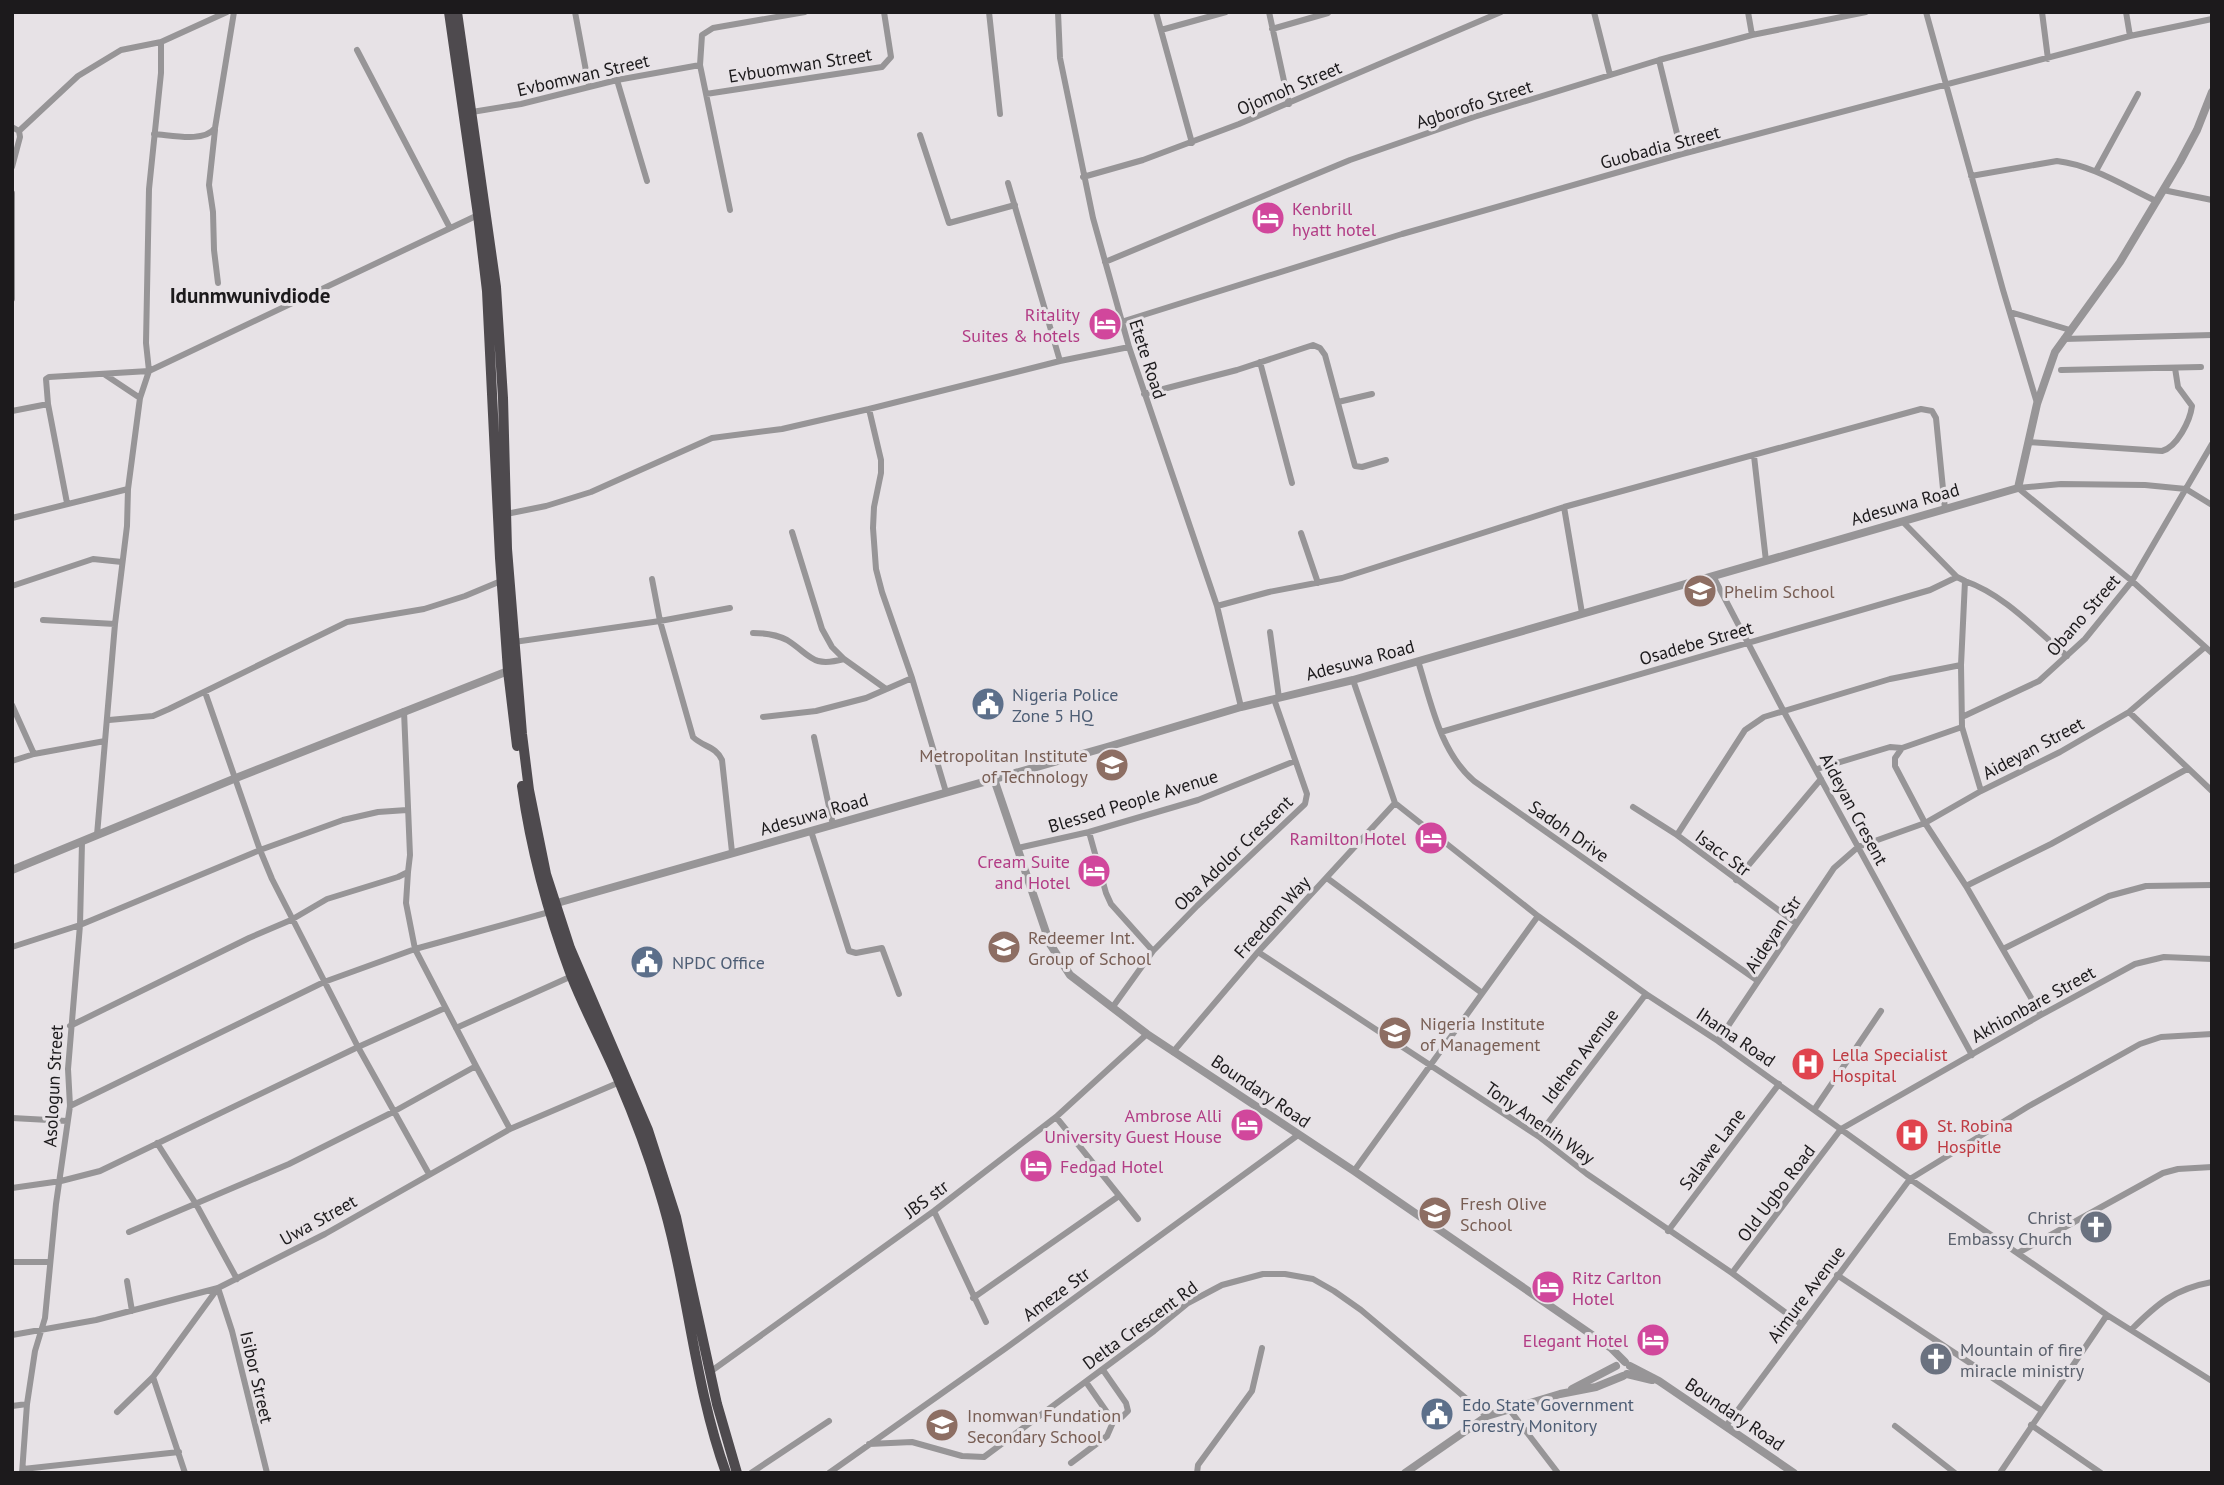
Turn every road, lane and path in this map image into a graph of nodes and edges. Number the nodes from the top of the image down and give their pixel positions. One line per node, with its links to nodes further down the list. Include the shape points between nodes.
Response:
1 (227, 12): 27 (street)
2 (234, 12): 42 (street)
3 (449, 12): 60 (highway)
4 (457, 12): 40 (highway)
5 (575, 12): 35 (street)
6 (805, 12): 21 (street)
7 (884, 12): 36 (street, Evbuomwan Street, via 891,57 881,67)
8 (989, 12): 41 (street)
9 (1058, 12): 51 (street, Etete Road, via 1060,58)
10 (1156, 12): 24 (street)
11 (1226, 12): 24 (street)
12 (1269, 12): 23 (street)
13 (1501, 12): 39 (street, Ojomoh Street)
14 (1594, 12): 32 (street)
15 (1748, 12): 25 (street)
16 (1866, 12): 25 (street, Agborofo Street)
17 (1926, 12): 34 (street)
18 (2042, 12): 29 (street)
19 (2126, 12): 26 (street)
20 (1328, 13): 23 (street)
21 (756, 16): 31 (street, via 713,28 702,36)
22 (2212, 19): 26 (street, Guobadia Street)
23 (1272, 29): 39 (street)
24 (1161, 30): 46 (street)
25 (1752, 35): 30 (street, Agborofo Street)
26 (2130, 36): 29 (street, Guobadia Street)
27 (161, 42): 43 (street, via 121,51 78,76); 44 (street)
28 (357, 50): 61 (street)
29 (2048, 59): 34 (street, Guobadia Street)
30 (1659, 60): 32 (street, Agborofo Street); 47 (street)
31 (700, 65): 33 (street, Evbomwan Street); 36 (street)
32 (1610, 75): 62 (street, Agborofo Street, via 1350,160)
33 (617, 80): 35 (street, Evbomwan Street); 52 (street)
34 (1947, 85): 47 (street, Guobadia Street); 50 (street)
35 (589, 87): 40 (street, Evbomwan Street)
36 (706, 94): 59 (street)
37 (2138, 94): 49 (street)
38 (2211, 97): 54 (street)
39 (1289, 104): 46 (street, Ojomoh Street)
40 (472, 112): 81 (highway, via 496,287)
41 (1000, 114)
42 (215, 128): 44 (street, via 202,137); 63 (street, via 209,185)
43 (15, 129): 48 (street, via 20,137)
44 (154, 134): 76 (street, via 149,189)
45 (920, 135): 58 (street, via 949,223)
46 (1192, 143): 51 (street, Ojomoh Street)
47 (1682, 154): 66 (street, Guobadia Street, via 1402,234)
48 (12, 166)
49 (2096, 172): 50 (street, via 2057,161); 57 (street)
50 (1971, 176): 65 (street)
51 (1083, 177): 62 (street, Etete Road)
52 (647, 181)
53 (1009, 183): 58 (street)
54 (2163, 190): 56 (street); 57 (street)
55 (12, 193): 64 (street)
56 (2212, 200)
57 (2156, 201): 67 (street, via 2120,262)
58 (1015, 205): 71 (street)
59 (730, 210)
60 (478, 215): 61 (street); 81 (highway)
61 (450, 228): 76 (street)
62 (1105, 262): 66 (street, Etete Road)
63 (218, 283)
64 (12, 299)
65 (2010, 312): 67 (street); 84 (street)
66 (1121, 322): 70 (street, Etete Road)
67 (2070, 330): 69 (street)
68 (2212, 335): 69 (street)
69 (2064, 339): 84 (street)
70 (1129, 347): 71 (street); 78 (street, Etete Road)
71 (1060, 361): 85 (street)
72 (1260, 362): 78 (street); 82 (street, via 1313,345 1320,348); 91 (street)
73 (2175, 368): 74 (street); 75 (street); 87 (street, via 2178,387 2192,406 2169,449)
74 (2201, 368)
75 (2061, 370)
76 (149, 371): 77 (street); 80 (street)
77 (103, 373): 80 (street); 83 (street, via 49,377)
78 (1144, 394): 114 (street, Etete Road)
79 (1372, 394): 82 (street)
80 (140, 398): 93 (street)
81 (498, 399): 99 (highway); 109 (highway, via 493,437)
82 (1338, 402): 90 (street, via 1355,466)
83 (48, 404): 86 (street); 95 (street)
84 (2037, 404): 87 (street)
85 (869, 409): 99 (street, via 782,429 712,438 591,492); 131 (street, via 881,460 874,507 876,569)
86 (12, 411)
87 (2028, 442): 92 (street)
88 (2212, 444): 94 (street, Obano Street)
89 (1754, 456): 97 (street); 98 (street, via 1927,409 1936,418); 104 (street)
90 (1386, 460)
91 (1292, 483)
92 (2018, 488): 94 (street, Adesuwa Road, via 2075,484); 98 (street, Adesuwa Road); 111 (street)
93 (128, 489): 95 (street); 105 (street)
94 (2186, 489): 96 (street); 111 (street, Obano Street)
95 (67, 503): 100 (street)
96 (2212, 505)
97 (1564, 507): 112 (street); 116 (street)
98 (1945, 509): 101 (street, Adesuwa Road)
99 (506, 514): 122 (highway)
100 (12, 519)
101 (1903, 522): 104 (street, Adesuwa Road); 107 (street)
102 (792, 532): 127 (street, via 822,629)
103 (1301, 533): 112 (street)
104 (1766, 561): 106 (street, Adesuwa Road)
105 (122, 562): 113 (street, via 93,559); 119 (street)
106 (1713, 576): 116 (street, Adesuwa Road); 123 (street, Aideyan Cresent)
107 (1957, 577): 110 (street); 123 (street, Osadebe Street, via 1930,590)
108 (652, 579): 118 (street)
109 (502, 581): 130 (highway); 134 (street, via 424,609 346,622)
110 (1965, 581): 126 (street, via 2000,599); 129 (street)
111 (2132, 581): 124 (street); 126 (street, Obano Street)
112 (1318, 583): 114 (street)
113 (12, 586)
114 (1217, 606): 137 (street, Etete Road)
115 (730, 608): 118 (street)
116 (1582, 613): 128 (street, Adesuwa Road)
117 (43, 620): 119 (street)
118 (660, 621): 122 (street); 173 (street, via 693,737 716,749 722,760)
119 (115, 624): 143 (street)
120 (1270, 632): 135 (street, Oba Adolor Crescent)
121 (753, 634): 127 (street, via 786,640 811,659)
122 (514, 642): 180 (highway, via 529,790)
123 (1748, 642): 139 (street, Aideyan Cresent); 145 (street, Osadebe Street)
124 (2206, 647): 125 (street); 140 (street, Aideyan Street)
125 (2212, 653)
126 (2067, 656): 142 (street, Obano Street, via 2039,681)
127 (844, 659): 133 (street)
128 (1418, 661): 132 (street, Adesuwa Road); 145 (street, Sadoh Drive)
129 (1961, 665): 139 (street, via 1890,678); 142 (street)
130 (508, 671): 138 (street); 180 (highway, via 535,858)
131 (912, 678): 133 (street); 159 (street)
132 (1353, 680): 135 (street, Adesuwa Road); 160 (street)
133 (886, 689): 141 (street, via 816,710)
134 (205, 692): 143 (street, via 153,716); 154 (street)
135 (1277, 699): 137 (street, Adesuwa Road); 151 (street, Oba Adolor Crescent)
136 (12, 705): 149 (street)
137 (1241, 706): 155 (street, Adesuwa Road)
138 (404, 710): 154 (street); 162 (street)
139 (1783, 710): 152 (street, Aideyan Cresent); 168 (street, via 1745,730)
140 (2129, 712): 153 (street); 157 (street, Aideyan Street)
141 (762, 717)
142 (1962, 717): 144 (street)
143 (109, 720): 147 (street)
144 (1962, 727): 148 (street); 157 (street)
145 (1441, 732): 192 (street, Sadoh Drive, via 1462,771 1474,782)
146 (814, 737): 164 (street)
147 (105, 741): 149 (street); 167 (street)
148 (1902, 748): 152 (street, via 1891,747); 163 (street, via 1895,766)
149 (34, 754): 150 (street)
150 (12, 761)
151 (1295, 761): 166 (street, Blessed People Avenue, via 1198,800); 188 (street, Oba Adolor Crescent, via 1307,794 1305,804)
152 (1816, 769): 156 (street, Aideyan Cresent)
153 (2187, 769): 158 (street); 179 (street, via 2051,845)
154 (236, 778): 167 (street); 172 (street)
155 (994, 779): 159 (street, Adesuwa Road); 170 (street, Boundary Road)
156 (1821, 779): 171 (street, Aideyan Cresent); 177 (street)
157 (1981, 790): 163 (street, Aideyan Street)
158 (2212, 791)
159 (946, 792): 164 (street, Adesuwa Road)
160 (1395, 803): 176 (street, Freedom Way); 181 (street, Ihama Road)
161 (1633, 807): 168 (street, Isacc Str)
162 (407, 810): 172 (street, via 343,820); 175 (street)
163 (1925, 823): 171 (street, Aideyan Street); 179 (street)
164 (833, 825): 165 (street, Adesuwa Road)
165 (811, 831): 173 (street, Adesuwa Road); 195 (street, via 849,951 882,948)
166 (1089, 832): 170 (street, Blessed People Avenue); 188 (street, via 1111,904)
167 (97, 835): 169 (street)
168 (1678, 835): 177 (street, Isacc Str)
169 (82, 842): 174 (street); 184 (street, Asologun Street)
170 (1018, 848): 198 (street, Boundary Road, via 1050,944 1070,975)
171 (1858, 848): 183 (street, Aideyan Str, via 1834,868); 208 (street, Aideyan Cresent)
172 (260, 850): 182 (street); 184 (street)
173 (732, 852): 180 (street, Adesuwa Road)
174 (12, 870)
175 (408, 872): 182 (street, via 327,900); 186 (street, via 406,903)
176 (1327, 877): 189 (street, Freedom Way); 194 (street)
177 (1736, 880): 183 (street, Isacc Str)
178 (2212, 885): 187 (street, via 2146,886 2109,896)
179 (1966, 886): 187 (street)
180 (552, 908): 186 (street); 191 (highway); 256 (highway, via 648,1130 677,1217)
181 (1538, 916): 194 (street); 196 (street, Ihama Road)
182 (291, 920): 193 (street); 201 (street)
183 (1796, 923): 192 (street, Aideyan Str)
184 (80, 925): 185 (street); 201 (street, Asologun Street)
185 (12, 947)
186 (415, 949): 193 (street); 197 (street)
187 (2003, 949): 200 (street)
188 (1153, 951): 198 (street, Oba Adolor Crescent)
189 (1258, 952): 207 (street, Freedom Way); 209 (street, Tony Anenih Way)
190 (2212, 960): 200 (street, Akhionbare Street, via 2148,959)
191 (572, 976): 202 (street); 211 (highway)
192 (1758, 981): 205 (street, Aideyan Str)
193 (324, 982): 206 (street); 213 (street)
194 (1482, 993): 209 (street)
195 (899, 994)
196 (1646, 994): 205 (street, Ihama Road); 222 (street, Idehen Avenue)
197 (445, 1008): 202 (street); 206 (street)
198 (1112, 1008): 203 (street, Boundary Road)
199 (1881, 1011): 214 (street)
200 (2041, 1014): 208 (street, Akhionbare Street)
201 (71, 1026): 213 (street, Asologun Street)
202 (456, 1028): 210 (street)
203 (1147, 1034): 207 (street, Boundary Road); 216 (street, JBS str)
204 (2212, 1034): 227 (street, via 2161,1037 2140,1044)
205 (1718, 1041): 212 (street, Ihama Road)
206 (358, 1047): 215 (street); 223 (street)
207 (1173, 1052): 221 (street, Boundary Road)
208 (1972, 1055): 220 (street, Akhionbare Street)
209 (1430, 1064): 222 (street, Tony Anenih Way); 225 (street)
210 (476, 1066): 215 (street); 219 (street)
211 (620, 1082): 219 (street, Uwa Street); 277 (highway, via 670,1223 708,1409)
212 (1779, 1084): 214 (street, Ihama Road); 234 (street, Salawe Lane)
213 (70, 1106): 218 (street, Asologun Street)
214 (1814, 1110): 220 (street, Ihama Road)
215 (393, 1112): 226 (street); 231 (street)
216 (1056, 1117): 230 (street); 232 (street, JBS str)
217 (12, 1118): 218 (street)
218 (67, 1121): 228 (street, Asologun Street)
219 (510, 1129): 226 (street, Uwa Street)
220 (1842, 1129): 227 (street, Ihama Road); 239 (street, Old Ugbo Road)
221 (1298, 1135): 225 (street, Boundary Road); 271 (street, Ameze Str)
222 (1538, 1136): 234 (street, Tony Anenih Way)
223 (157, 1143): 228 (street, via 100,1171); 231 (street)
224 (2212, 1167): 236 (street, via 2163,1173)
225 (1353, 1171): 254 (street, Boundary Road, via 1611,1348)
226 (429, 1174): 241 (street, Uwa Street)
227 (1910, 1179): 236 (street, Ihama Road); 240 (street, Aimure Avenue)
228 (61, 1181): 229 (street); 238 (street, Asologun Street)
229 (12, 1188)
230 (1119, 1196): 233 (street); 245 (street)
231 (196, 1204): 235 (street); 241 (street)
232 (934, 1211): 245 (street); 256 (street, JBS str)
233 (1138, 1219)
234 (1668, 1231): 239 (street, Tony Anenih Way)
235 (129, 1232)
236 (2018, 1253): 247 (street, Ihama Road)
237 (12, 1262): 238 (street)
238 (50, 1262): 251 (street, Asologun Street)
239 (1732, 1273): 249 (street, Tony Anenih Way)
240 (1837, 1275): 249 (street, Aimure Avenue); 263 (street)
241 (237, 1279): 244 (street, Uwa Street)
242 (127, 1281): 246 (street)
243 (2212, 1282): 250 (street, via 2169,1297)
244 (218, 1288): 246 (street, Uwa Street); 257 (street); 276 (street, Isibor Street)
245 (973, 1297): 248 (street)
246 (132, 1311): 251 (street, Uwa Street)
247 (2108, 1315): 250 (street, Ihama Road); 263 (street)
248 (986, 1322)
249 (1801, 1324): 269 (street, Aimure Avenue)
250 (2131, 1330): 258 (street, Ihama Road)
251 (41, 1331): 252 (street, Uwa Street); 260 (street, Asologun Street)
252 (12, 1335)
253 (1262, 1348): 281 (street, via 1252,1391 1198,1465)
254 (1623, 1368): 262 (street, via 1596,1387); 269 (street, Boundary Road, via 1659,1381)
255 (1102, 1370): 259 (street, Delta Crescent Rd); 265 (street, Delta Crescent Rd, via 1188,1303 1222,1285 1263,1274 1285,1274 1313,1279 1361,1310); 266 (street, via 1128,1408 1122,1417)
256 (710, 1372): 278 (highway)
257 (153, 1377): 264 (street); 272 (street)
258 (2212, 1381)
259 (1086, 1382): 266 (street); 271 (street, Delta Crescent Rd, via 984,1457 962,1456 912,1442)
260 (27, 1404): 261 (street); 274 (street, Asologun Street)
261 (12, 1406)
262 (1509, 1409): 265 (street); 283 (street)
263 (2041, 1410): 268 (street)
264 (117, 1412)
265 (1487, 1416): 282 (street)
266 (1112, 1419): 273 (street, via 1107,1436)
267 (829, 1421): 279 (street)
268 (2031, 1425): 286 (street); 287 (street)
269 (1726, 1426): 284 (street, Boundary Road)
270 (1895, 1426): 285 (street)
271 (869, 1444): 280 (street, Ameze Str)
272 (178, 1452): 274 (street); 275 (street)
273 (1071, 1463)
274 (23, 1471)
275 (185, 1473)
276 (267, 1473)
277 (726, 1473)
278 (737, 1473)
279 (751, 1473)
280 (829, 1473)
281 (1197, 1473)
282 (1405, 1473)
283 (1558, 1473)
284 (1794, 1473)
285 (1955, 1473)
286 (2000, 1473)
287 (2101, 1473)

